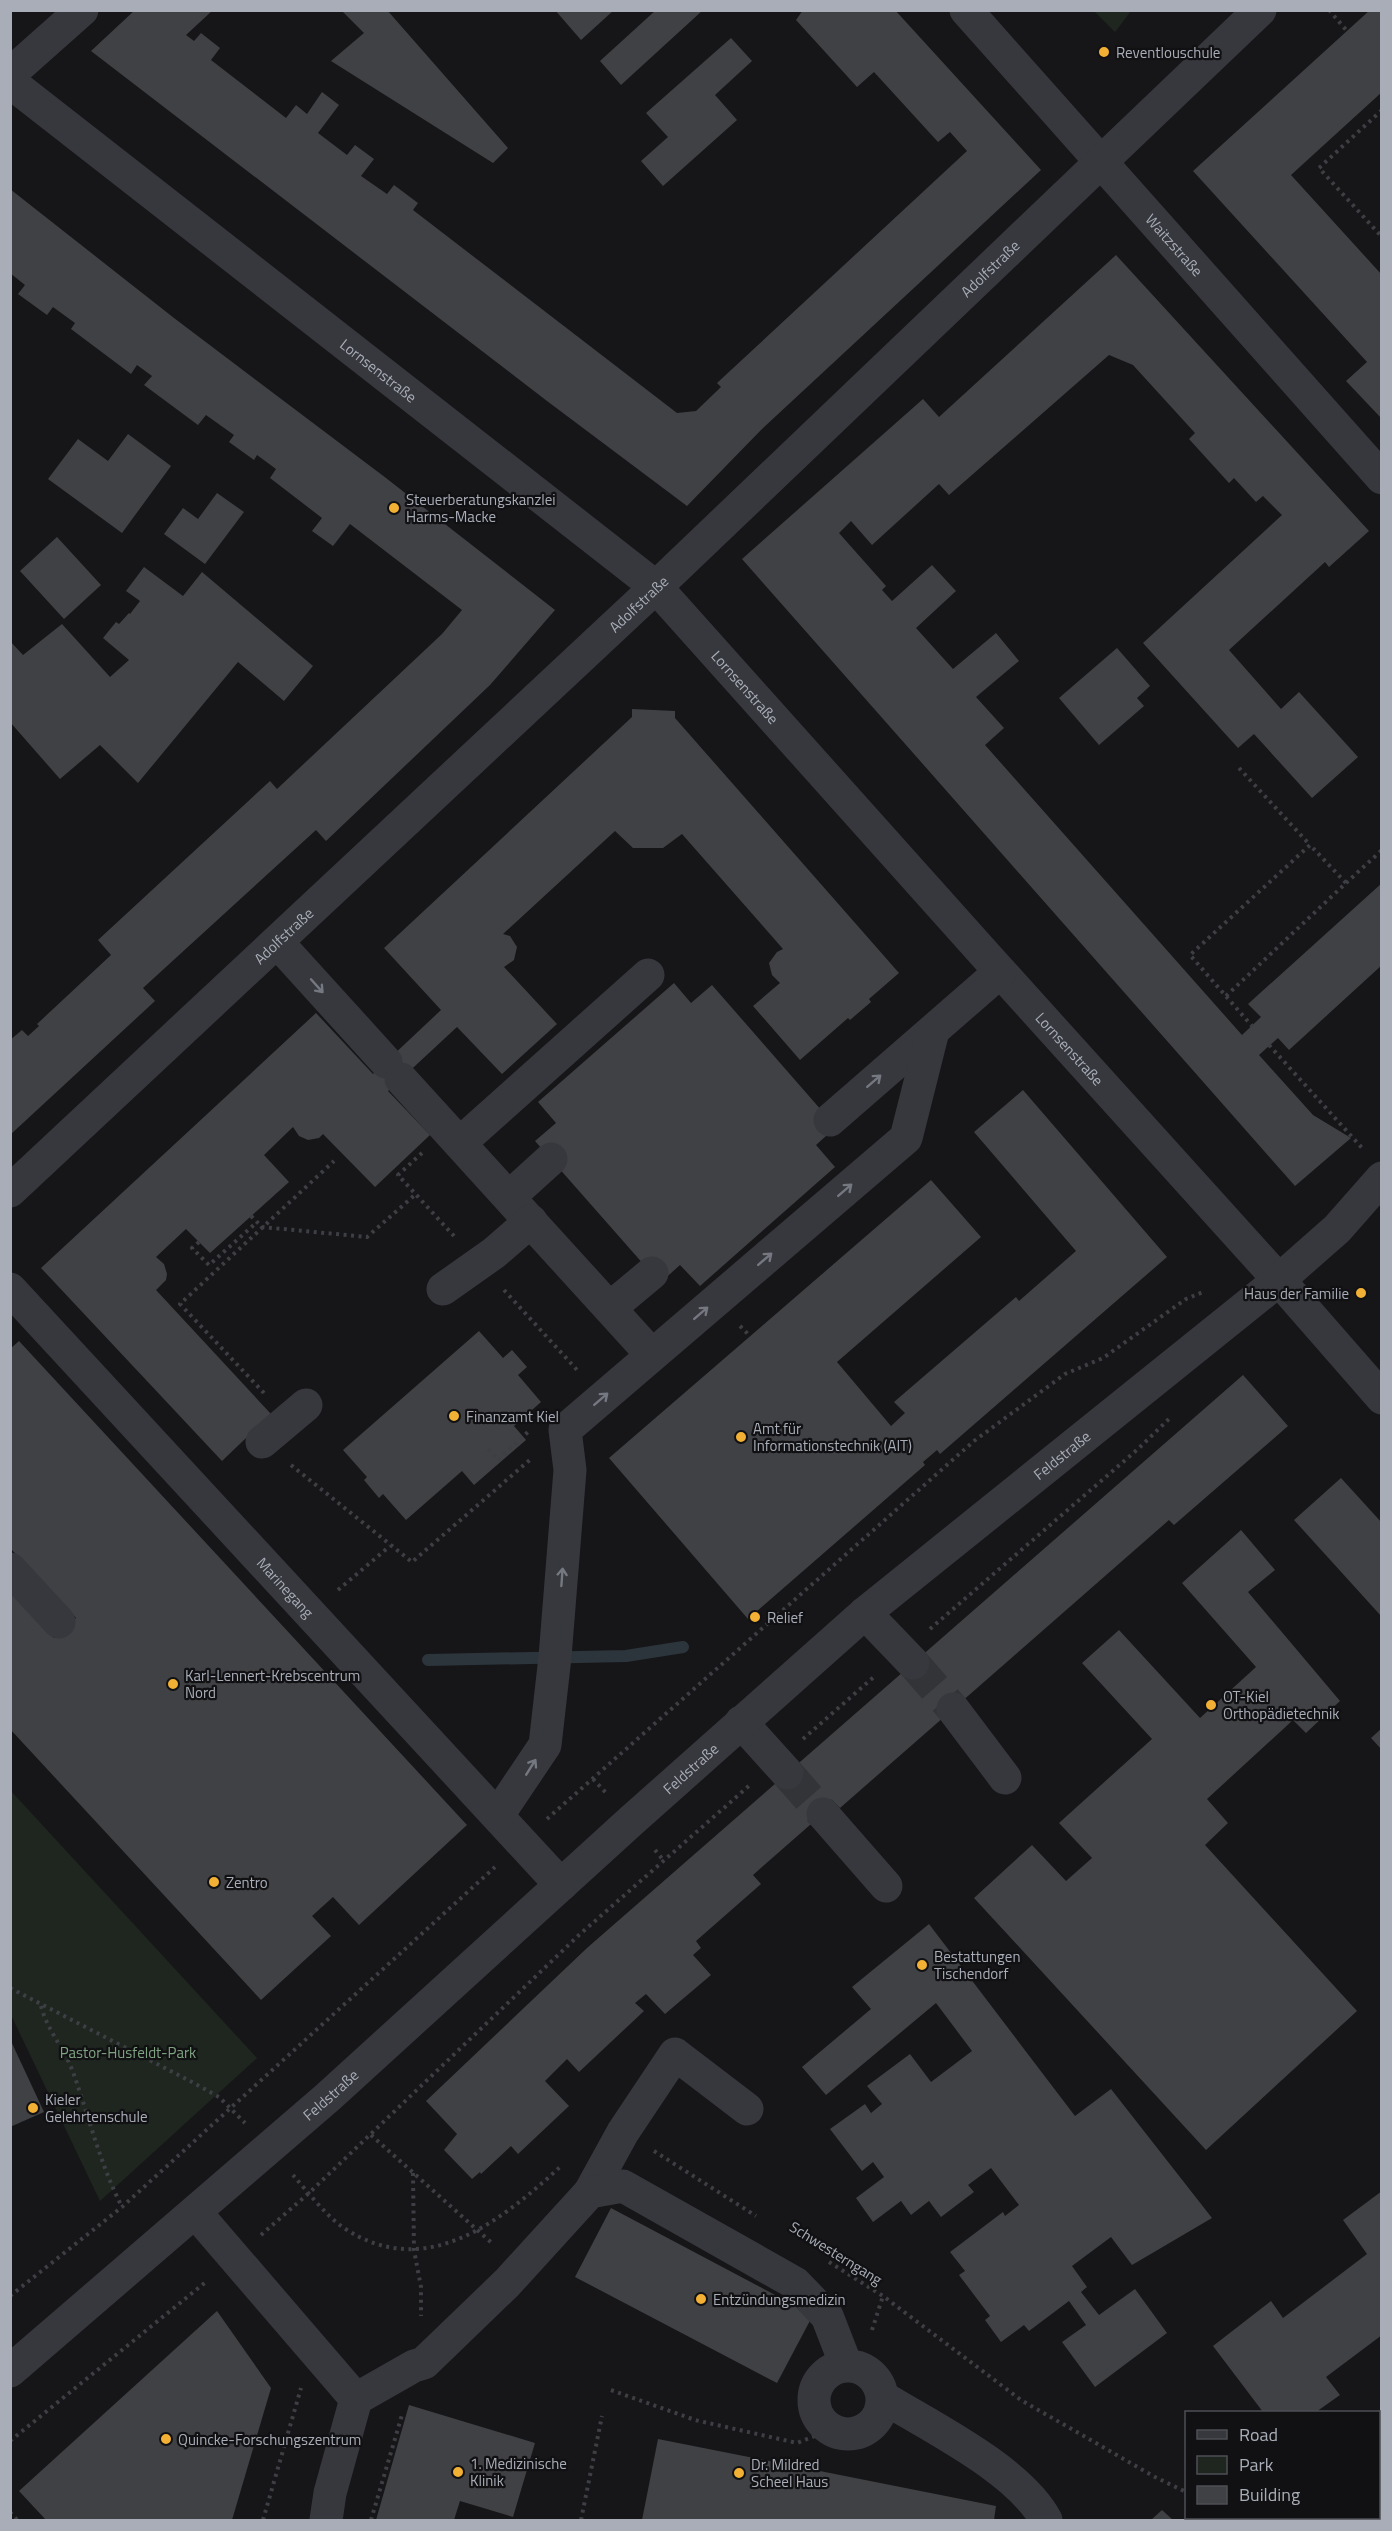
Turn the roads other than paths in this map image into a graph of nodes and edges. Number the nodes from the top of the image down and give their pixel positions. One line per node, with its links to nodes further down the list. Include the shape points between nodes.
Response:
1 (82, 10): 4 (street)
2 (966, 10): 6 (street, Waitzstraße)
3 (1260, 10): 6 (street, Adolfstraße)
4 (10, 74)
5 (10, 82): 8 (street, Lornsenstraße)
6 (1102, 163): 7 (street, Waitzstraße); 8 (street, Adolfstraße)
7 (1382, 478)
8 (656, 587): 9 (street, Adolfstraße); 10 (street, Lornsenstraße)
9 (278, 943): 14 (street, one-way to 14); 17 (street, Adolfstraße)
10 (1000, 972): 12 (street); 21 (street, Lornsenstraße)
11 (648, 975): 14 (street)
12 (933, 1031): 13 (street, one-way to 12); 25 (street, one-way to 12, via 906,1138)
13 (830, 1120)
14 (460, 1143): 18 (street)
15 (551, 1159): 18 (street)
16 (1373, 1165): 21 (street, Feldstraße, via 1337,1229)
17 (10, 1191)
18 (509, 1197): 19 (street)
19 (531, 1221): 22 (street); 24 (street)
20 (652, 1273): 24 (street)
21 (1280, 1280): 26 (street, Lornsenstraße); 30 (street, Feldstraße)
22 (443, 1290)
23 (15, 1304): 38 (street, Marinegang, via 312,1613)
24 (610, 1308): 25 (street)
25 (652, 1355): 38 (street, one-way to 25, via 545,1745 570,1470 565,1430)
26 (1382, 1398)
27 (297, 1412): 28 (street)
28 (262, 1442)
29 (10, 1569): 31 (street)
30 (865, 1614): 32 (street); 34 (street, Feldstraße)
31 (59, 1622)
32 (907, 1658)
33 (953, 1709): 36 (street)
34 (741, 1722): 35 (street); 39 (street, Feldstraße)
35 (782, 1767)
36 (1005, 1778)
37 (823, 1814): 40 (street)
38 (498, 1815): 39 (street, Marinegang)
39 (561, 1885): 43 (street, Feldstraße)
40 (886, 1886)
41 (747, 2109): 42 (street, via 675,2054)
42 (590, 2192): 44 (street, via 623,2186 795,2283 827,2316); 47 (street, via 507,2283 424,2362)
43 (196, 2213): 45 (street, Feldstraße); 47 (street)
44 (846, 2365): 46 (street, via 864,2368 878,2380); 46 (street, via 825,2373 814,2392 816,2414 831,2430 855,2435 876,2422)
45 (10, 2371)
46 (884, 2398): 49 (street, via 1007,2475)
47 (356, 2399): 48 (street)
48 (326, 2520)
49 (1046, 2520)

